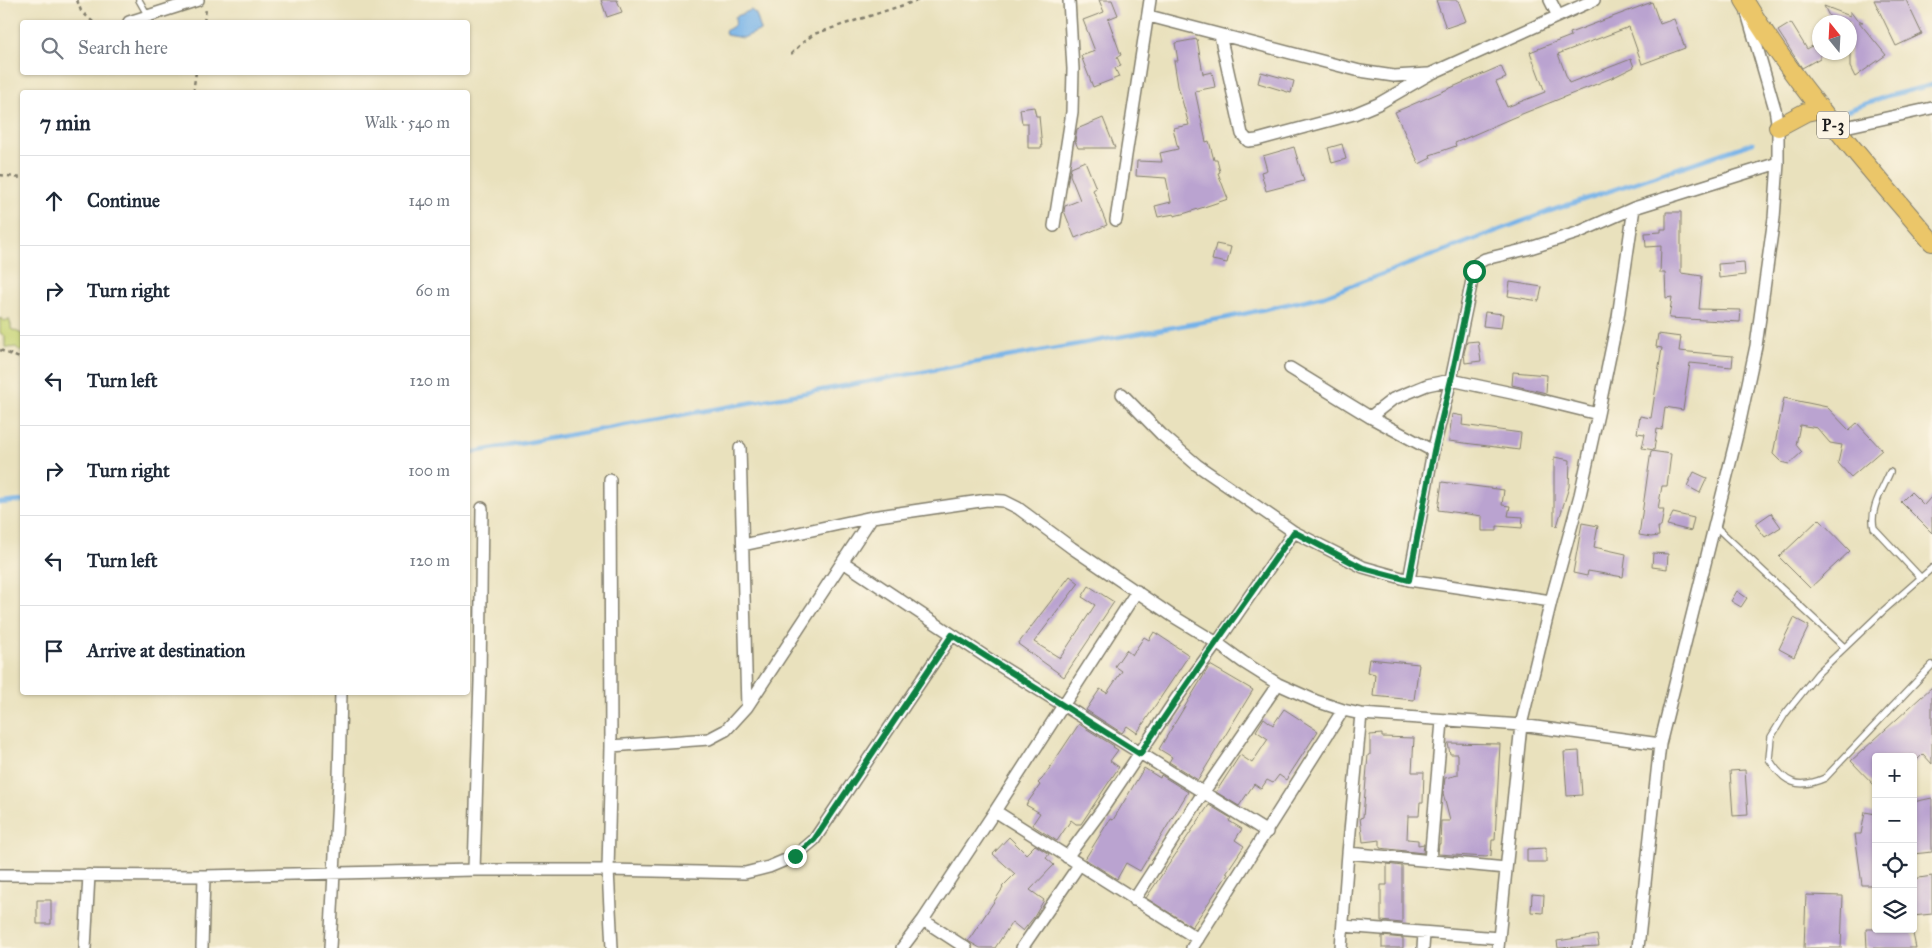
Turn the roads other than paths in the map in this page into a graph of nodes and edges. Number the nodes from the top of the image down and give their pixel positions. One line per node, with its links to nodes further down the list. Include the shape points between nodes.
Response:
1 (138, 0): 8 (lane)
2 (198, 0): 8 (street)
3 (1069, 0): 21 (street, via 1072,112)
4 (1150, 0): 9 (street)
5 (1550, 0): 10 (street)
6 (1594, 0): 10 (street)
7 (1744, 0): 14 (main road, P-3, via 1782,60); 16 (street)
8 (148, 16): 11 (street)
9 (1149, 16): 12 (street); 20 (street)
10 (1558, 16): 13 (street)
11 (135, 20)
12 (1220, 35): 13 (street, via 1360,71 1394,76); 13 (street, via 1242,134 1248,141 1354,114)
13 (1430, 74)
14 (1820, 108): 16 (main road); 17 (main road, P-3)
15 (1932, 108): 17 (street)
16 (1778, 127): 18 (street)
17 (1836, 129): 22 (main road, P-3)
18 (1778, 163): 19 (street); 34 (street, via 1774,218 1756,346)
19 (1634, 208): 24 (street, via 1577,233 1478,263); 26 (street, via 1618,317)
20 (1116, 220)
21 (1054, 226)
22 (1932, 242)
23 (1290, 368): 27 (street)
24 (1451, 380): 26 (street); 27 (street, via 1427,384 1394,399); 29 (street)
25 (1122, 394): 35 (street, via 1197,466)
26 (1598, 414): 42 (street)
27 (1370, 417): 29 (street)
28 (740, 448): 36 (street)
29 (1434, 451): 40 (street)
30 (1890, 472): 39 (lane, via 1873,512 1874,528)
31 (610, 480): 56 (street)
32 (482, 508): 66 (street)
33 (872, 517): 36 (street); 37 (street); 41 (street, via 987,500 1004,502 1018,508)
34 (1715, 526): 45 (lane); 55 (street)
35 (1294, 532): 40 (street, via 1363,568); 44 (street)
36 (743, 545): 50 (street)
37 (843, 562): 43 (street); 50 (street)
38 (1932, 568): 39 (lane)
39 (1921, 578): 45 (lane)
40 (1409, 580): 42 (street)
41 (1137, 591): 44 (street); 49 (street)
42 (1552, 601): 54 (street)
43 (952, 635): 49 (street); 67 (street, via 814,840 795,856 745,873)
44 (1217, 643): 47 (street); 57 (street)
45 (1844, 647): 46 (lane, via 1799,696 1772,737 1769,758 1782,777 1792,782 1804,785 1825,778)
46 (1932, 665)
47 (1278, 684): 51 (street); 58 (street)
48 (341, 695): 68 (street)
49 (1064, 704): 57 (street); 59 (street)
50 (747, 707): 56 (street, via 726,730 708,739)
51 (1343, 710): 52 (street); 60 (street)
52 (1361, 714): 53 (street); 61 (street)
53 (1442, 721): 54 (street); 63 (street)
54 (1522, 725): 55 (street); 65 (street)
55 (1660, 744): 87 (street)
56 (611, 746): 67 (street)
57 (1140, 754): 58 (street); 62 (street)
58 (1203, 792): 60 (street); 72 (street)
59 (995, 811): 62 (street); 73 (street)
60 (1267, 832): 77 (street)
61 (1348, 853): 63 (street); 74 (street)
62 (1067, 857): 64 (street)
63 (1430, 861): 65 (street)
64 (1078, 865): 72 (street); 84 (street)
65 (1506, 868): 76 (street)
66 (474, 870): 67 (street); 68 (street)
67 (608, 870): 81 (street)
68 (333, 873): 71 (street); 80 (street)
69 (0, 875): 70 (street)
70 (89, 875): 71 (street); 78 (street)
71 (204, 876): 79 (street)
72 (1134, 900): 77 (street)
73 (922, 920): 82 (street); 83 (street)
74 (1343, 926): 75 (street); 85 (street)
75 (1424, 934): 76 (street); 86 (street)
76 (1499, 943)
77 (1195, 944)
78 (85, 948)
79 (202, 948)
80 (330, 948)
81 (612, 948)
82 (902, 948)
83 (966, 948)
84 (1022, 948)
85 (1341, 948)
86 (1423, 948)
87 (1638, 948)

